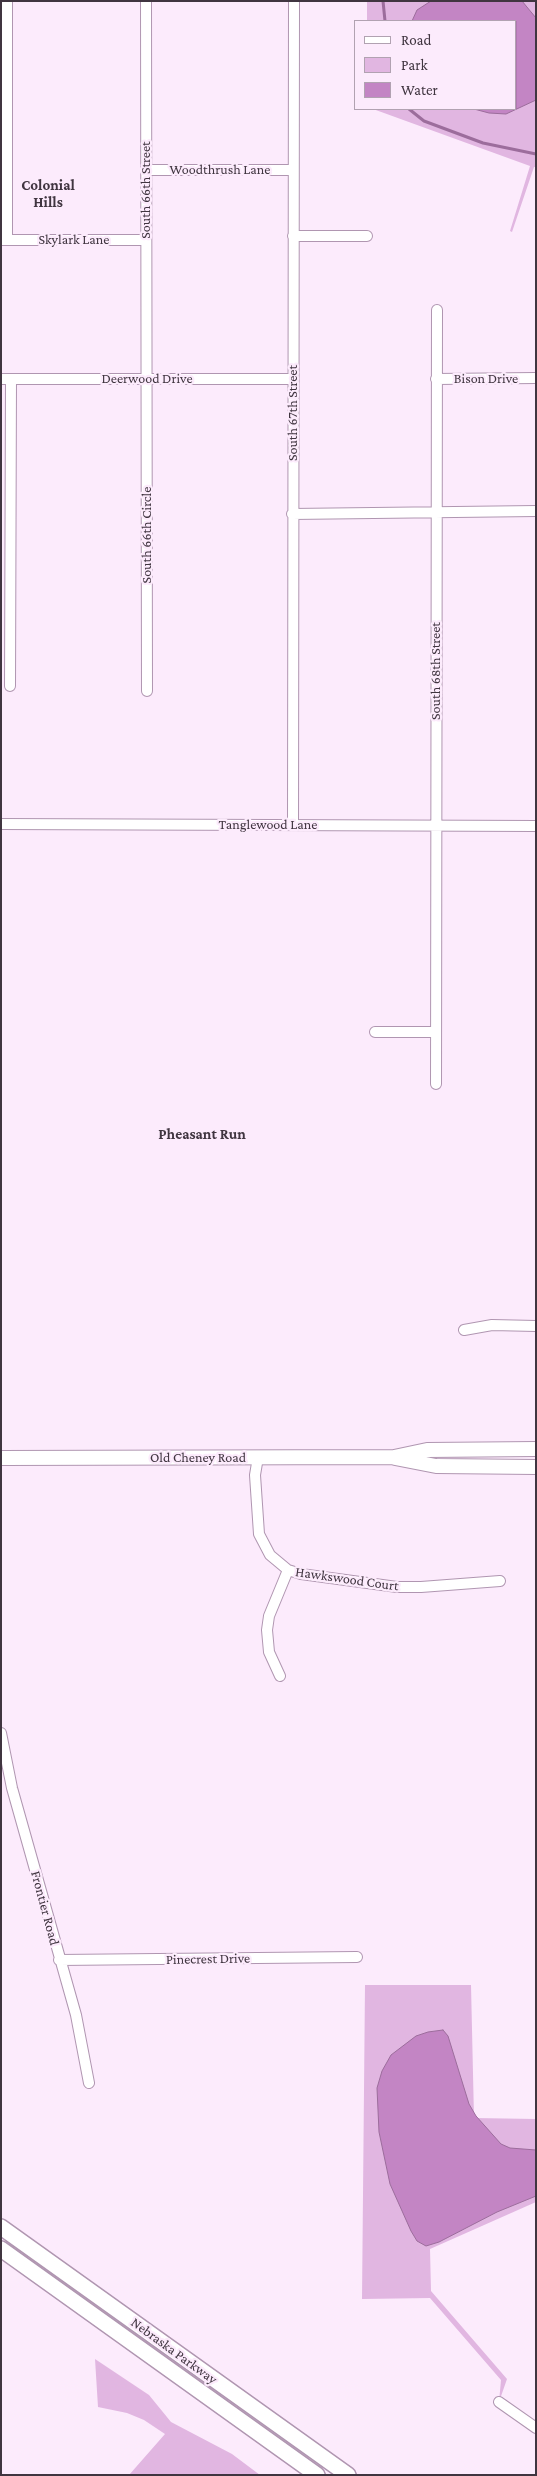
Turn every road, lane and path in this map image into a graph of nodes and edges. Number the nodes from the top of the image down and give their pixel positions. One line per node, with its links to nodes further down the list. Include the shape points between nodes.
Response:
1 (7, 1): 8 (street)
2 (146, 1): 4 (street, South 66th Street)
3 (294, 1): 5 (street, South 67th Street)
4 (146, 170): 5 (street, Woodthrush Lane); 9 (street, South 66th Street)
5 (293, 170): 6 (street, South 67th Street)
6 (293, 236): 7 (street); 14 (street, South 67th Street)
7 (367, 236)
8 (4, 240): 9 (street, Skylark Lane)
9 (146, 240): 13 (street, South 66th Street)
10 (437, 310): 15 (street, South 68th Street)
11 (536, 378): 15 (street, Bison Drive)
12 (6, 379): 13 (street, Deerwood Drive); 19 (street)
13 (147, 379): 14 (street, Deerwood Drive); 20 (street, South 66th Circle)
14 (293, 379): 18 (street, South 67th Street)
15 (436, 379): 16 (street, South 68th Street)
16 (436, 512): 17 (street); 18 (street); 23 (street, South 68th Street)
17 (536, 512)
18 (292, 514): 22 (street, South 67th Street)
19 (10, 686)
20 (147, 691)
21 (1, 824): 22 (street, Tanglewood Lane)
22 (292, 825): 23 (street, Tanglewood Lane)
23 (436, 825): 24 (street, Tanglewood Lane); 26 (street, South 68th Street)
24 (536, 826)
25 (375, 1032): 26 (street)
26 (436, 1032): 27 (street, South 68th Street)
27 (436, 1084)
28 (536, 1326): 29 (street, via 492,1325)
29 (464, 1330)
30 (536, 1449): 32 (main road, Old Cheney Road, via 427,1450)
31 (258, 1457): 32 (main road, Old Cheney Road); 33 (main road, Old Cheney Road); 35 (street, Hawkswood Court, via 255,1475 260,1534 270,1555)
32 (394, 1457): 34 (main road, Old Cheney Road, via 436,1466)
33 (1, 1458)
34 (536, 1467)
35 (288, 1570): 36 (street, Hawkswood Court, via 397,1587); 37 (street, via 269,1616 267,1630 269,1652)
36 (500, 1581)
37 (280, 1676)
38 (1, 1733): 40 (street, Frontier Road, via 12,1788)
39 (357, 1957): 40 (street, Pinecrest Drive)
40 (59, 1960): 41 (street, Frontier Road, via 76,2015)
41 (89, 2083)
42 (1, 2227): 47 (main road, Nebraska Parkway)
43 (1, 2249): 46 (main road, Nebraska Parkway)
44 (499, 2402): 45 (street)
45 (536, 2428)
46 (317, 2475)
47 (348, 2475)

